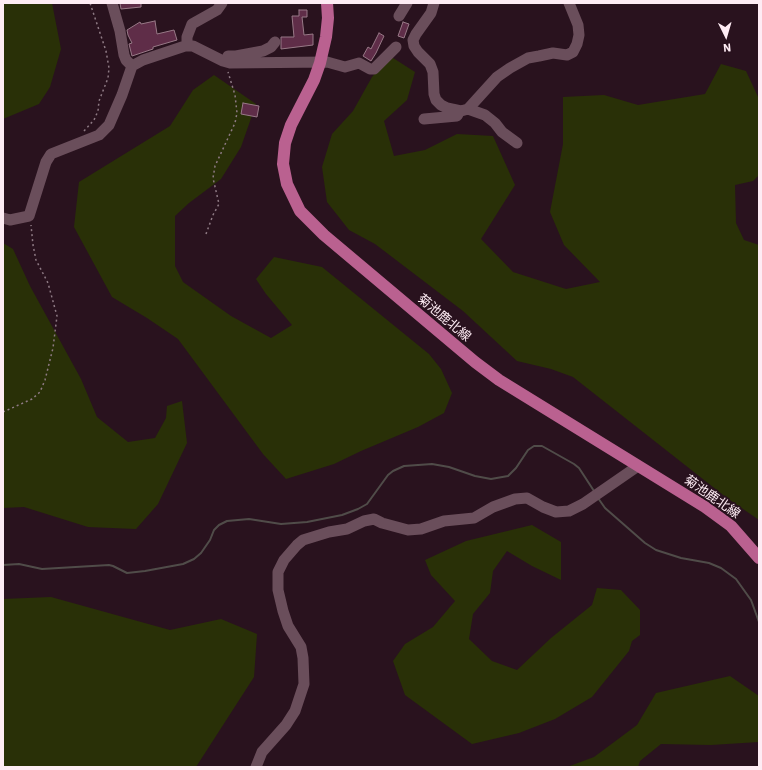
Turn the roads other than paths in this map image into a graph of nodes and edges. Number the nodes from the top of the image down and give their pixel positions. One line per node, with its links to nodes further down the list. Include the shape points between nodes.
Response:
1 (112, 3): 13 (street, via 124,55)
2 (222, 3): 9 (street, via 217,10 192,24)
3 (327, 3): 12 (main road, 菊池鹿北線, via 326,38)
4 (407, 3): 7 (street)
5 (434, 3): 14 (street, via 431,14 413,40 414,46 434,72 436,100 447,108)
6 (568, 3): 14 (street, via 578,25 579,35 574,52 567,55 553,53 528,58 497,77)
7 (399, 16)
8 (275, 42): 11 (street, via 263,50 228,56)
9 (187, 46): 11 (street, via 193,46); 13 (street)
10 (396, 47): 12 (street, via 374,69 359,62 345,67 327,62)
11 (226, 62): 12 (street)
12 (320, 63): 18 (main road, 菊池鹿北線, via 285,143 283,164 287,184 300,211 324,235 475,362 499,380)
13 (132, 66): 17 (street, via 109,125 99,135 51,154 46,162 29,216 10,220)
14 (464, 110): 15 (street, via 457,116); 16 (street, via 485,116)
15 (424, 119)
16 (517, 143)
17 (3, 218)
18 (638, 466): 19 (main road, 菊池鹿北線, via 731,526); 20 (street, via 569,511 556,512 527,498 515,499 474,518 444,521 421,529 408,530 374,519 347,530 329,532 303,540 284,560 278,572 278,590 288,626 301,647 304,684 295,711 262,752)
19 (759, 558)
20 (256, 767)

